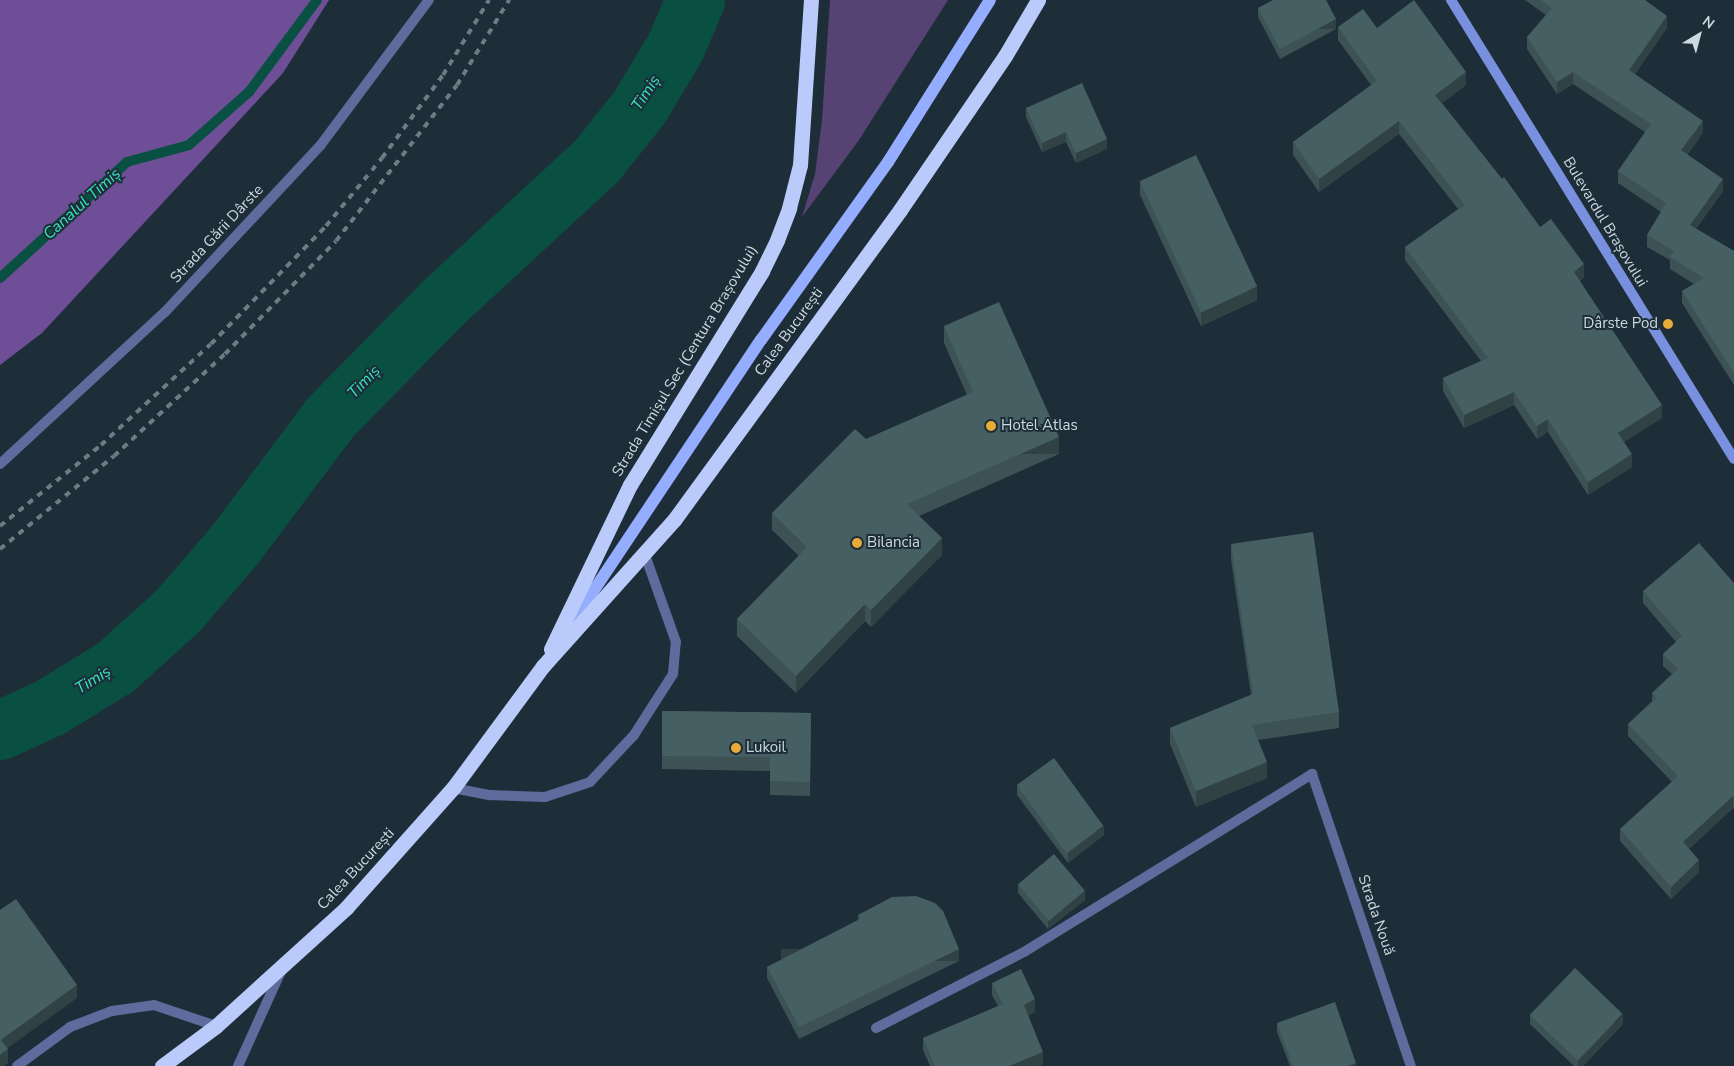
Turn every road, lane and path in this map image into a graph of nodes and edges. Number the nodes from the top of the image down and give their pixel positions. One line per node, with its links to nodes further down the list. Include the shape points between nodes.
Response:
1 (429, 0): 7 (street, Strada Gării Dârste, via 320,146 165,312)
2 (811, 0): 9 (highway, Strada Timișul Sec (Centura Brașovului), via 800,165 777,240 762,271 630,485)
3 (990, 0): 9 (main road, Calea București, via 888,162 761,340)
4 (1038, 0): 8 (highway, Calea București, via 900,210 674,520)
5 (1451, 0): 6 (main road, Bulevardul Brașovului)
6 (1734, 459)
7 (0, 464)
8 (644, 552): 9 (highway, Calea București); 10 (street, via 676,642 673,674 634,735 590,782 545,797 490,795)
9 (543, 666): 10 (highway, Calea București)
10 (453, 788): 11 (highway, Calea București, via 346,908)
11 (282, 968): 12 (highway, Calea București); 16 (street)
12 (216, 1026): 14 (street, via 154,1005 112,1012 70,1027); 15 (highway, Calea București)
13 (876, 1028): 17 (street, Strada Nouă, via 1024,952 1312,774)
14 (18, 1066)
15 (162, 1066)
16 (238, 1066)
17 (1411, 1066)

